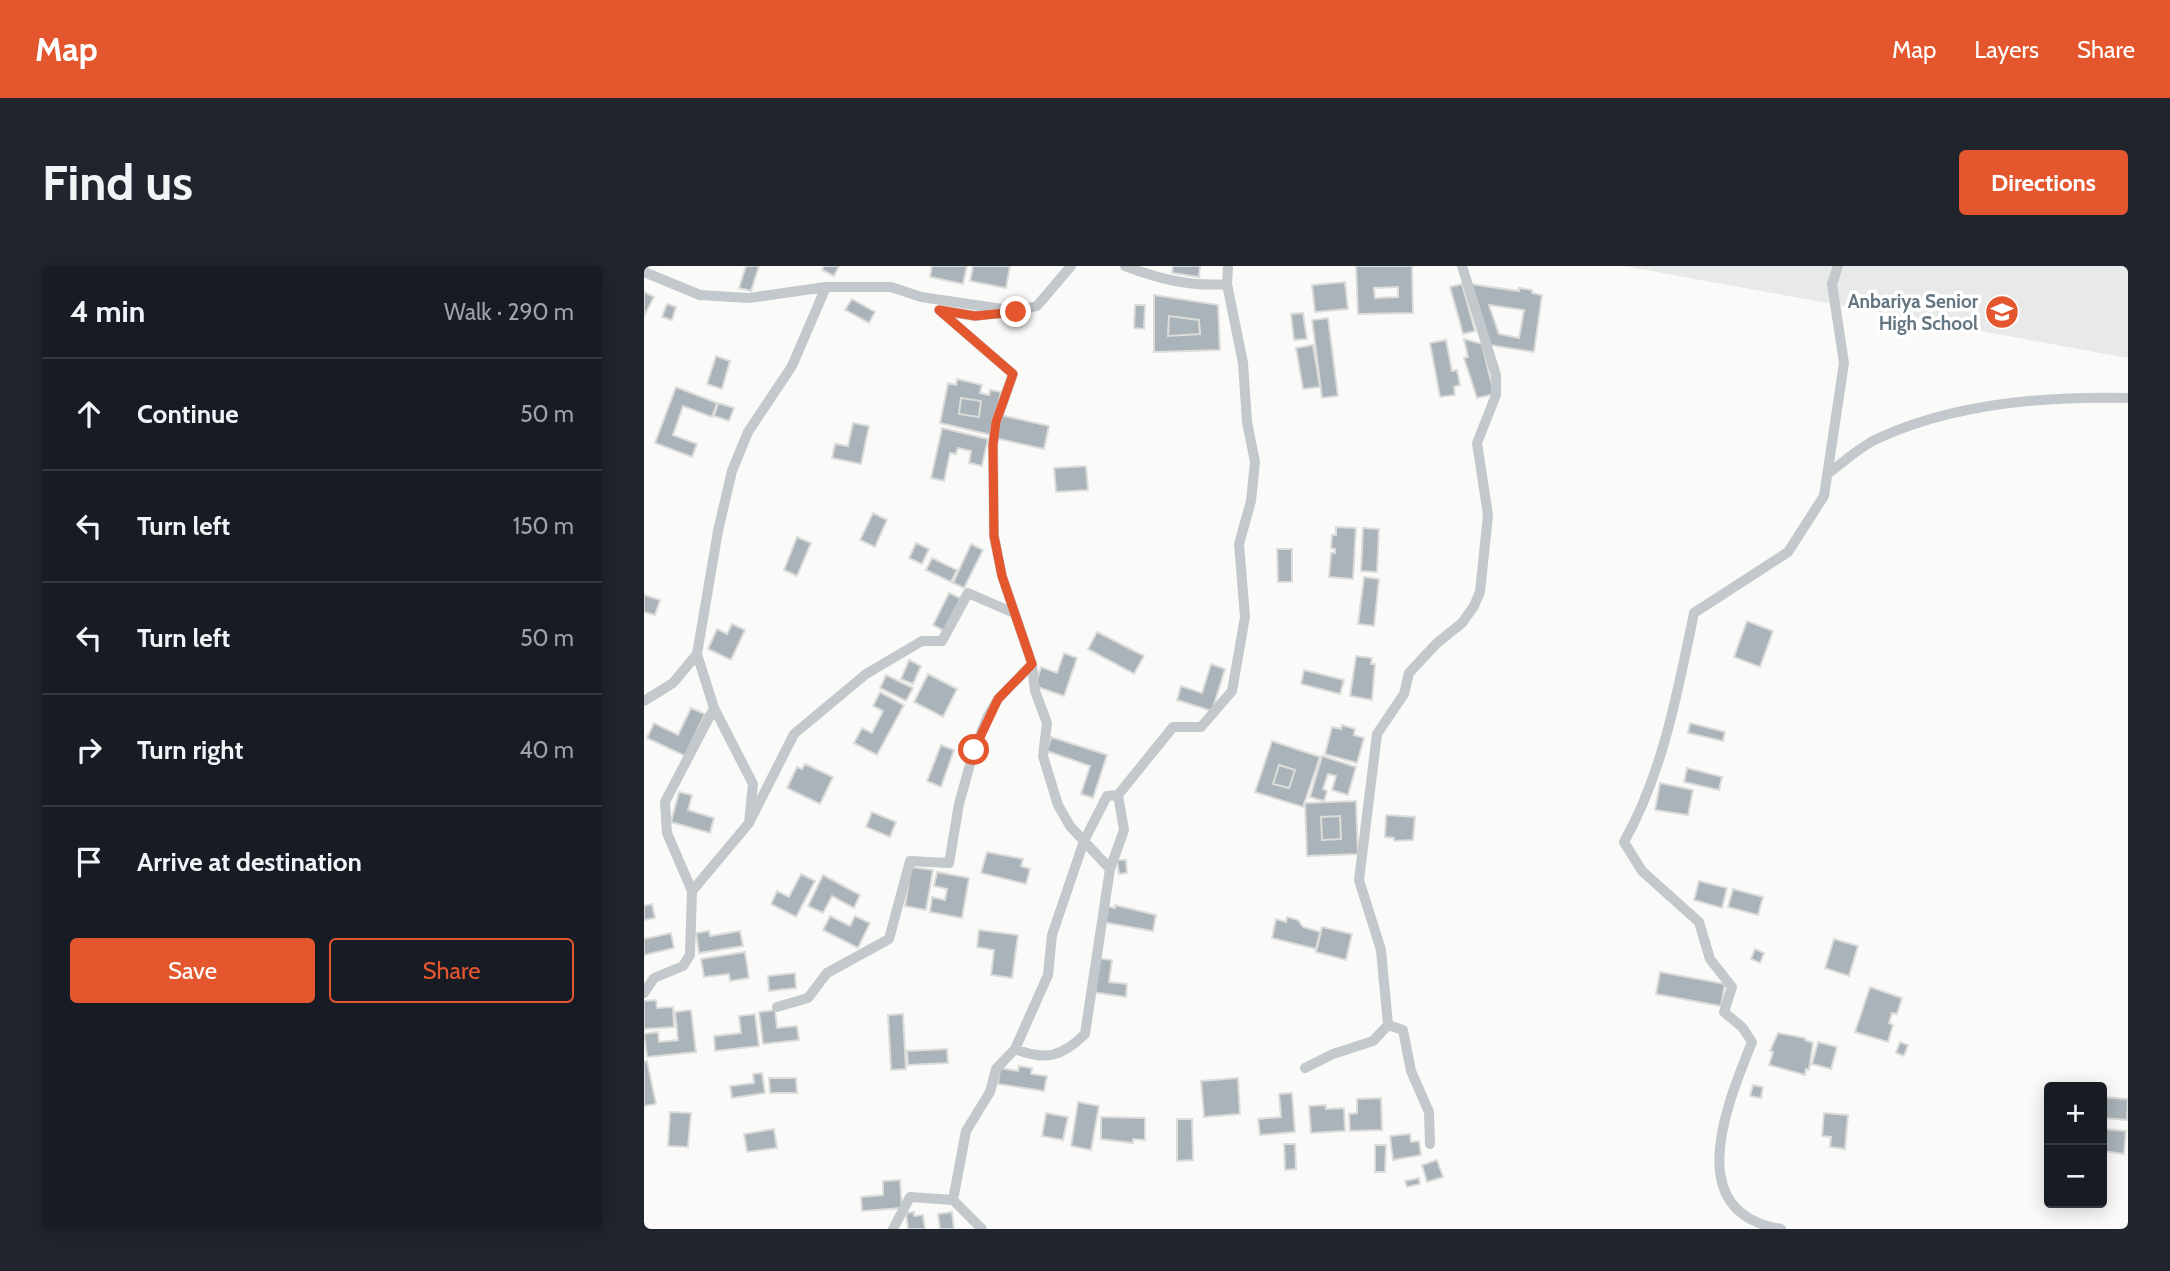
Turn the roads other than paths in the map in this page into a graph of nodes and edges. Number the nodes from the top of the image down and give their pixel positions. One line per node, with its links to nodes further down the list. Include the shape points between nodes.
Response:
1 (1071, 266): 9 (street, via 1037,306)
2 (1125, 266): 7 (street, via 1182,283)
3 (1228, 266): 7 (street)
4 (1462, 266): 24 (street, via 1496,375 1496,395 1477,443 1488,515 1480,592 1474,606 1409,673 1404,694 1377,734 1359,880 1381,950)
5 (1838, 266): 11 (street, via 1832,284 1844,363)
6 (644, 272): 8 (street, via 700,295 749,298)
7 (1227, 284): 17 (street, via 1255,462 1251,502 1239,544 1245,617 1232,691 1201,727 1173,727)
8 (826, 287): 9 (street, via 891,287 921,297); 13 (street, via 792,366 748,432 732,471)
9 (1016, 312): 12 (street, via 975,316 939,310 1013,374 993,445 994,536)
10 (2128, 398): 11 (street, via 1953,414 1877,438)
11 (1830, 472): 29 (street, via 1824,496 1788,552 1694,613 1676,697 1644,807 1624,842 1642,870 1699,922 1710,959 1732,987 1724,1012 1752,1042 1718,1147 1723,1192 1740,1213)
12 (1014, 613): 14 (street); 18 (street, via 968,593 942,641 922,642 866,674 794,734)
13 (697, 654): 15 (street, via 673,683); 16 (street)
14 (1032, 664): 19 (street, via 1035,691 1047,723 1045,764 1058,805); 23 (street, via 998,699 983,727 959,804 949,863 910,861 889,939 827,973 808,998)
15 (644, 701)
16 (715, 708): 18 (street, via 753,784); 21 (street, via 665,803 667,833)
17 (1118, 794): 19 (street, via 1107,796); 20 (street, via 1124,830)
18 (749, 823): 21 (street)
19 (1084, 841): 20 (street); 25 (street, via 1052,935 1048,975)
20 (1110, 869): 25 (street, via 1084,1034 1070,1048 1037,1058)
21 (692, 891): 22 (street, via 690,956 683,966 654,978)
22 (644, 993)
23 (777, 1007)
24 (1388, 1025): 26 (street, via 1373,1041); 27 (street, via 1403,1030 1411,1071 1429,1112)
25 (1015, 1049): 28 (street, via 996,1069 990,1092 966,1131)
26 (1305, 1068)
27 (1430, 1144)
28 (953, 1200): 30 (street, via 910,1197); 31 (street)
29 (1774, 1228)
30 (893, 1229)
31 (982, 1229)

